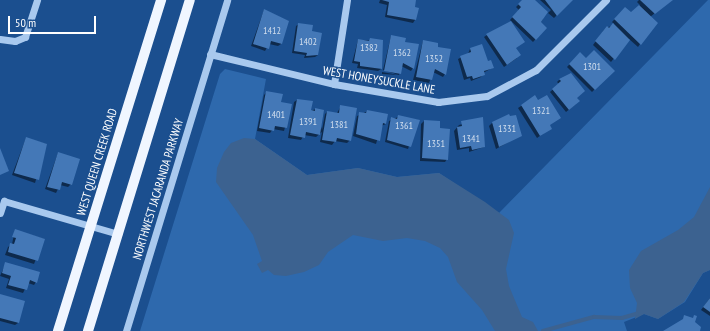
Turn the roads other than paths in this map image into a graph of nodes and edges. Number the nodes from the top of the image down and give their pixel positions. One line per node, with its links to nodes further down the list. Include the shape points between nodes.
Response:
1 (37, 0): 7 (street, via 25,37 15,41)
2 (160, 0): 11 (main road, WEST QUEEN CREEK ROAD)
3 (190, 0): 12 (main road)
4 (227, 0): 8 (street, NORTHWEST JACARANDA PARKWAY)
5 (347, 0): 9 (street)
6 (606, 0): 9 (street, WEST HONEYSUCKLE LANE, via 536,70 487,96 438,102)
7 (0, 39)
8 (210, 54): 9 (street, WEST HONEYSUCKLE LANE); 15 (street, NORTHWEST JACARANDA PARKWAY)
9 (334, 84)
10 (0, 213): 11 (street, via 4,201)
11 (90, 226): 12 (street); 13 (main road, WEST QUEEN CREEK ROAD)
12 (118, 234): 14 (main road)
13 (58, 331)
14 (88, 331)
15 (126, 331)

